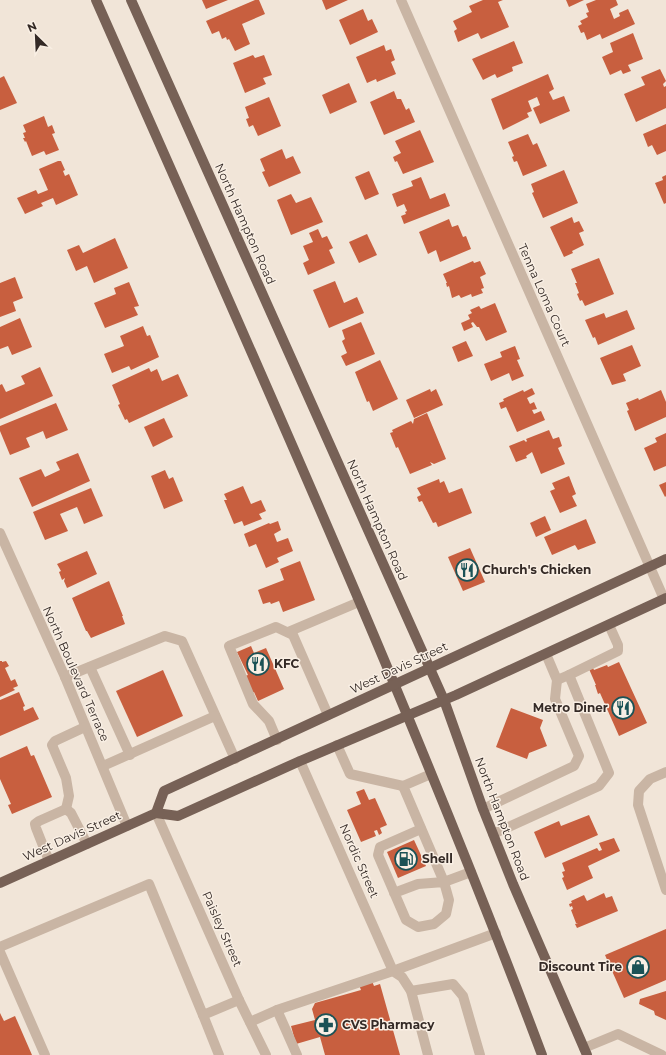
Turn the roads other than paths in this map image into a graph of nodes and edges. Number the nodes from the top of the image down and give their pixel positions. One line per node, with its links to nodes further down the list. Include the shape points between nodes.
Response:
1 (96, 0): 8 (main road)
2 (131, 0): 13 (main road, North Hampton Road)
3 (401, 0): 6 (street, Tenna Loma Court)
4 (0, 533): 15 (street, North Boulevard Terrace)
5 (666, 559): 6 (main road, West Davis Street)
6 (649, 567): 7 (street, Tenna Loma Court); 13 (main road, West Davis Street)
7 (665, 599): 9 (main road)
8 (360, 602): 10 (street); 17 (main road)
9 (609, 625): 11 (main road); 14 (street, via 618,651)
10 (288, 632): 19 (street, via 293,635); 23 (street, via 276,627 229,646 253,704 269,721)
11 (546, 654): 16 (street); 18 (main road)
12 (90, 667): 15 (street); 21 (street, via 165,636 182,641); 25 (street)
13 (429, 668): 17 (main road, West Davis Street); 18 (main road, North Hampton Road)
14 (569, 675): 16 (street); 37 (street, via 609,773 599,786)
15 (65, 677): 22 (street, North Boulevard Terrace)
16 (557, 680): 33 (street, via 556,699 579,756 574,766)
17 (394, 684): 19 (main road, West Davis Street); 20 (main road)
18 (444, 700): 20 (main road); 33 (main road, North Hampton Road)
19 (328, 715): 23 (main road, West Davis Street)
20 (407, 715): 24 (main road); 30 (main road)
21 (215, 716): 25 (street); 26 (street)
22 (85, 727): 28 (street, North Boulevard Terrace); 32 (street, via 55,741 52,745 66,778 69,796)
23 (277, 740): 26 (main road, West Davis Street)
24 (337, 745): 27 (main road); 31 (street, via 350,774)
25 (130, 755): 28 (street)
26 (235, 759): 34 (main road, West Davis Street, via 164,791)
27 (300, 761): 34 (main road, via 178,816); 48 (street, Nordic Street)
28 (103, 766): 35 (street, North Boulevard Terrace)
29 (666, 772): 43 (street, via 650,779 639,791 638,805)
30 (431, 774): 31 (street); 40 (main road)
31 (403, 786): 36 (street)
32 (66, 809): 38 (street, via 72,813); 39 (street, via 35,824)
33 (483, 809): 37 (main road, North Hampton Road)
34 (156, 813): 35 (main road, West Davis Street); 50 (street, Paisley Street)
35 (127, 826): 38 (main road, West Davis Street)
36 (421, 829): 41 (street); 44 (street, via 380,847 378,855)
37 (493, 834): 54 (main road, North Hampton Road)
38 (87, 844): 39 (main road, West Davis Street)
39 (49, 861): 42 (main road, West Davis Street)
40 (471, 872): 41 (street); 45 (main road)
41 (444, 882): 44 (street, via 418,884); 44 (street, via 449,900 446,914 434,924 418,927 406,920)
42 (0, 883)
43 (666, 890)
44 (394, 893)
45 (496, 932): 48 (street); 61 (main road)
46 (0, 947): 52 (street, via 149,884)
47 (0, 952): 55 (street)
48 (393, 971): 49 (street, via 402,977); 51 (street)
49 (411, 991): 59 (street); 60 (street, via 453,984 463,996)
50 (239, 1000): 52 (street); 53 (street, Paisley Street)
51 (277, 1010): 53 (street); 58 (street)
52 (203, 1016): 56 (street)
53 (250, 1022): 57 (street, Paisley Street)
54 (585, 1051): 62 (street, via 618,1034)
55 (45, 1055)
56 (219, 1055)
57 (266, 1055)
58 (298, 1055)
59 (428, 1055)
60 (480, 1055)
61 (542, 1055)
62 (662, 1055)

